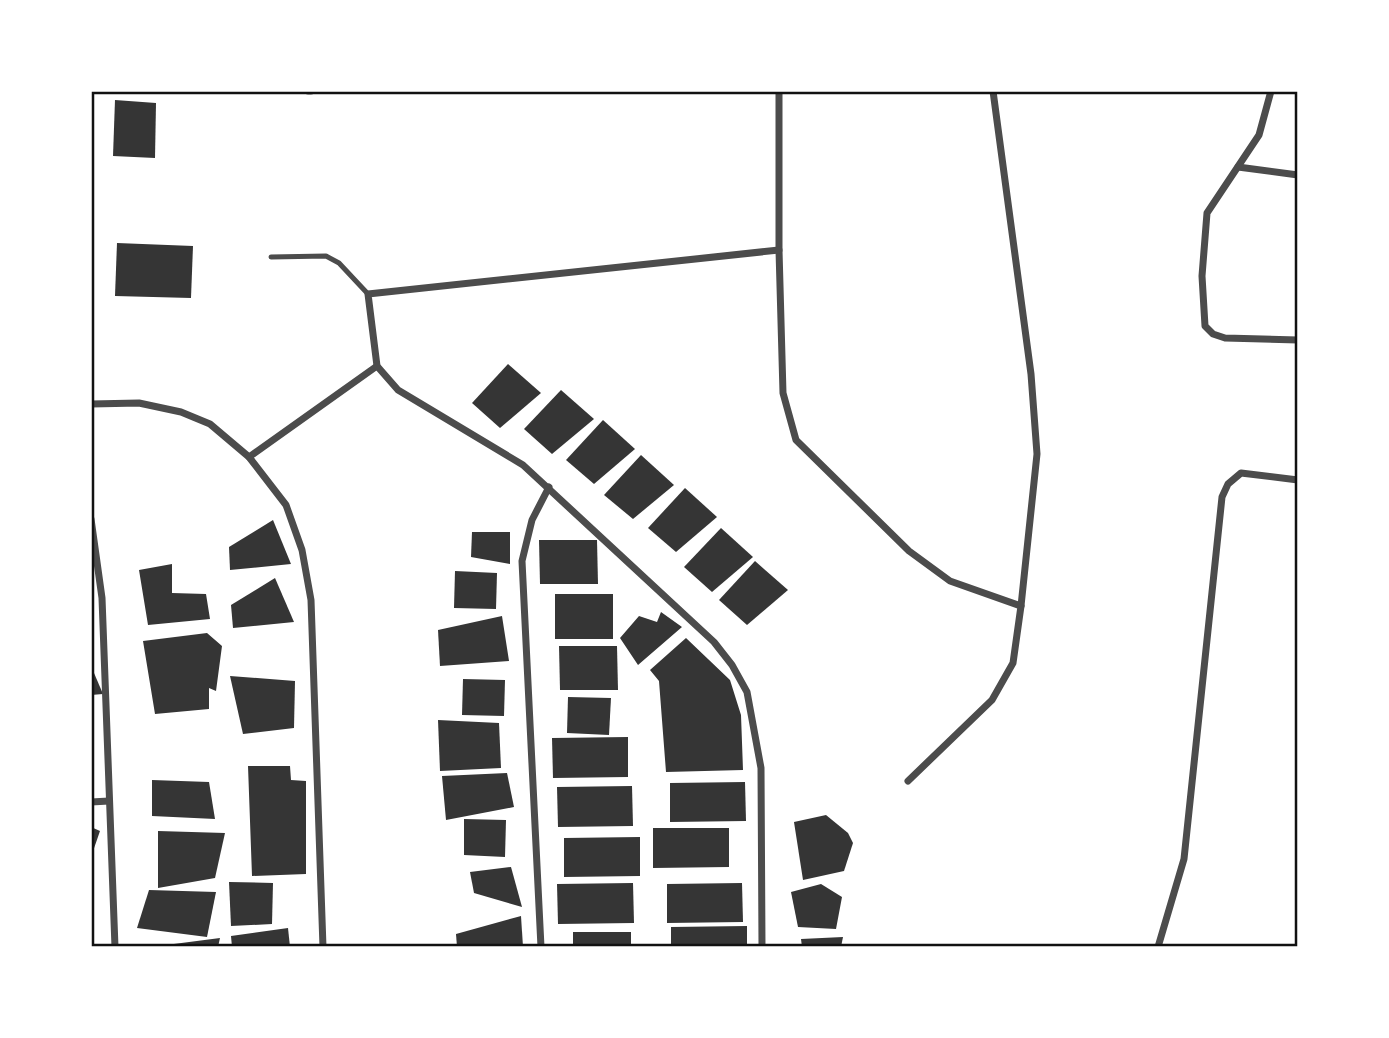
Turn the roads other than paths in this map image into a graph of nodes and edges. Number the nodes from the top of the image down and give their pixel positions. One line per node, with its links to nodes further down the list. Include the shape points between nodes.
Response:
1 (779, 91): 6 (street)
2 (993, 91): 18 (street, via 1031,374 1037,454)
3 (1270, 91): 4 (street, via 1259,135)
4 (1238, 167): 5 (street); 9 (street, via 1207,213 1202,276 1205,326 1225,338)
5 (1298, 175)
6 (779, 250): 8 (street); 18 (street, via 783,393 796,440 909,551 950,581)
7 (271, 257): 8 (lane, via 326,256 339,262)
8 (368, 294): 10 (street)
9 (1298, 340)
10 (377, 366): 12 (street); 14 (street, via 398,390 523,465)
11 (91, 404): 12 (street, via 139,403 181,412 211,424)
12 (249, 457): 23 (street, via 286,505 302,550 311,600)
13 (1298, 480): 26 (street, via 1241,473 1222,497 1184,859)
14 (549, 487): 24 (street, via 532,520 523,561); 25 (street, via 714,642 747,692 761,768)
15 (91, 519): 16 (street)
16 (102, 598): 17 (street); 20 (street)
17 (91, 599)
18 (1021, 606): 19 (street, via 1013,663 992,700)
19 (908, 780)
20 (109, 801): 21 (street); 22 (street)
21 (91, 802)
22 (115, 947)
23 (323, 947)
24 (541, 947)
25 (762, 947)
26 (1158, 947)

